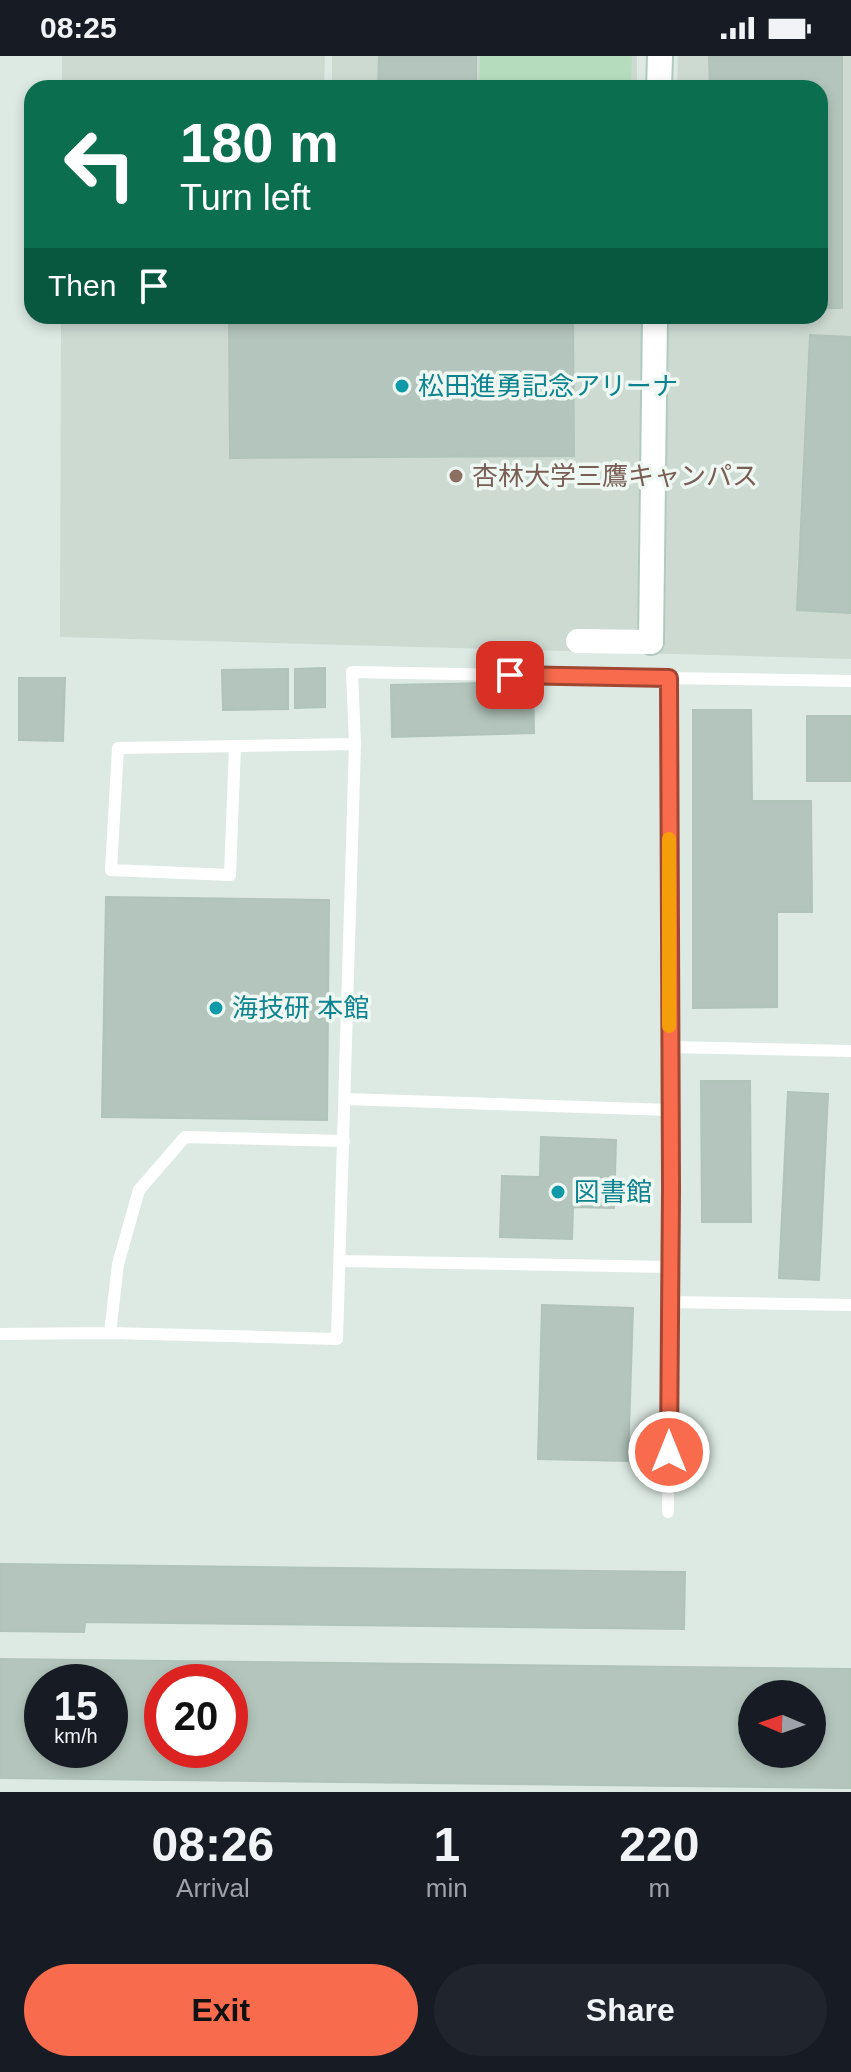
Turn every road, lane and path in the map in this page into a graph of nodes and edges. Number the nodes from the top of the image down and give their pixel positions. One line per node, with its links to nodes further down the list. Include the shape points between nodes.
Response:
1 (660, 56): 2 (street)
2 (659, 80)
3 (655, 324): 4 (street, via 651,642)
4 (578, 641)
5 (669, 678): 6 (lane); 7 (lane, via 352,672); 9 (lane)
6 (851, 681)
7 (355, 744): 8 (lane); 11 (lane)
8 (235, 746): 8 (lane, via 118,748 111,870 230,875)
9 (669, 1047): 10 (lane); 12 (lane)
10 (851, 1051)
11 (345, 1099): 12 (lane); 13 (lane)
12 (670, 1110): 15 (lane)
13 (344, 1141): 14 (lane); 18 (lane, via 185,1137 139,1190 118,1264)
14 (340, 1261): 15 (lane); 18 (lane, via 337,1339)
15 (670, 1267): 16 (lane)
16 (670, 1302): 17 (lane); 20 (lane)
17 (851, 1305)
18 (110, 1333): 19 (lane)
19 (0, 1334)
20 (668, 1512)

